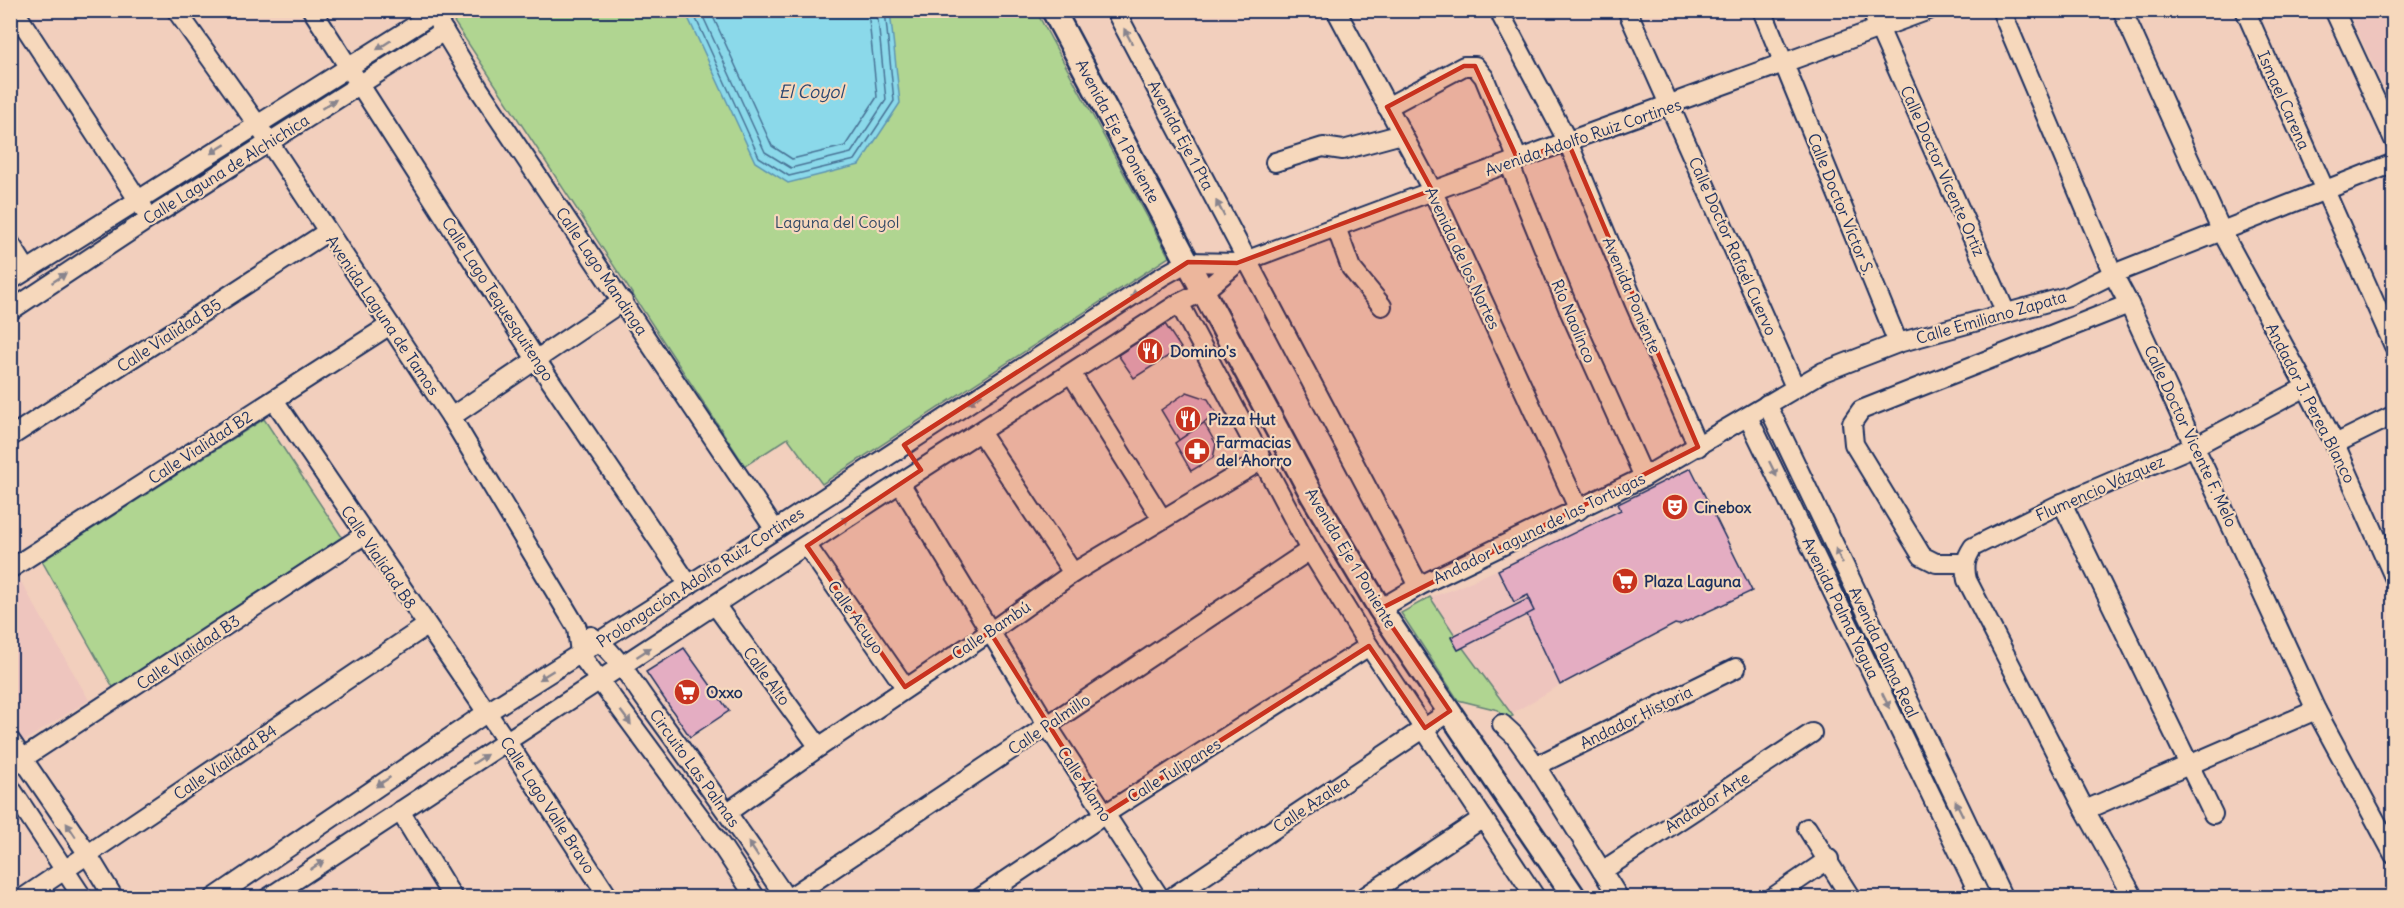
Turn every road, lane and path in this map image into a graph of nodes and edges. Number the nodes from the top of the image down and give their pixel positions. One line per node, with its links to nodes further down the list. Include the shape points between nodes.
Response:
1 (14, 10): 34 (street)
2 (176, 10): 24 (street, Avenida Laguna de Tamos)
3 (312, 10): 20 (street, Calle Lago Tequesquitengo)
4 (1053, 10): 41 (main road, Avenida Eje 1 Poniente)
5 (1115, 10): 40 (street, Avenida Eje 1 Pta, one-way to 5)
6 (1336, 10): 23 (street, Avenida de los Nortes)
7 (1627, 10): 22 (street, Calle Doctor Rafaél Cuervo)
8 (1762, 10): 19 (street, Calle Doctor Víctor S.)
9 (1871, 10): 17 (street, Calle Doctor Vicente Ortiz)
10 (1929, 10): 17 (street, Avenida Adolfo Ruiz Cortines)
11 (2001, 10): 43 (street, Calle Doctor Vicente F. Melo)
12 (2122, 10): 38 (street, Andador J. Perea Blanco)
13 (2245, 10): 32 (street, Ismael Carena)
14 (2334, 10): 26 (street)
15 (432, 12): 18 (street, Calle Lago Mandinga); 20 (street, Calle Laguna de Alchichica, one-way to 20)
16 (1502, 17): 28 (street, Avenida Poniente)
17 (1879, 29): 19 (street, Avenida Adolfo Ruiz Cortines); 51 (street, Calle Doctor Vicente Ortiz)
18 (444, 31): 21 (street, Calle Laguna de Alchichica); 46 (street, Calle Lago Mandinga)
19 (1784, 64): 22 (street, Avenida Adolfo Ruiz Cortines); 53 (street, Calle Doctor Víctor S.)
20 (350, 67): 21 (street, Calle Lago Tequesquitengo); 24 (street, Calle Laguna de Alchichica)
21 (361, 84): 27 (street, Calle Laguna de Alchichica, one-way to 21); 56 (street, Calle Lago Tequesquitengo)
22 (1670, 106): 28 (street, Avenida Adolfo Ruiz Cortines); 58 (street, Calle Doctor Rafaél Cuervo)
23 (1387, 107): 25 (street, Avenida de los Nortes); 29 (street, Río Naolinco, via 1464,66 1475,66 1484,77)
24 (257, 124): 27 (street, Avenida Laguna de Tamos); 34 (street, Calle Laguna de Alchichica, one-way to 34)
25 (1402, 134): 30 (street, via 1343,150 1323,147); 33 (street, Avenida de los Nortes)
26 (2394, 140)
27 (268, 142): 35 (street, Calle Laguna de Alchichica); 37 (street, Avenida Laguna de Tamos)
28 (1568, 142): 29 (street, Avenida Adolfo Ruiz Cortines); 70 (street, Avenida Poniente)
29 (1513, 161): 33 (street, Avenida Adolfo Ruiz Cortines); 73 (street, Río Naolinco, via 1569,310)
30 (1275, 162)
31 (2394, 163): 32 (street, Calle Emiliano Zapata)
32 (2323, 189): 38 (street, Calle Emiliano Zapata); 54 (street, Ismael Carena)
33 (1432, 190): 36 (street, Avenida Adolfo Ruiz Cortines); 76 (street, Avenida de los Nortes)
34 (137, 200): 35 (street); 42 (street, Calle Laguna de Alchichica)
35 (150, 218): 50 (street, Calle Laguna de Alchichica, one-way to 35)
36 (1336, 227): 40 (street, Avenida Adolfo Ruiz Cortines); 49 (street, via 1352,268)
37 (327, 231): 52 (street, Avenida Laguna de Tamos); 66 (street, Calle Vialidad B5)
38 (2222, 232): 43 (street, Calle Emiliano Zapata); 59 (street, Andador J. Perea Blanco)
39 (10, 243): 42 (street)
40 (1243, 261): 41 (street, Avenida Adolfo Ruiz Cortines); 45 (street, Avenida Adolfo Ruiz Cortines); 87 (street, Avenida Eje 1 Pta)
41 (1188, 262): 45 (main road, Avenida Eje 1 Poniente); 55 (street, Prolongación Adolfo Ruiz Cortines, one-way to 55)
42 (27, 270): 44 (street, Calle Laguna de Alchichica)
43 (2113, 274): 48 (street, Calle Doctor Vicente F. Melo); 51 (street, Calle Emiliano Zapata, via 2069,296)
44 (10, 281)
45 (1204, 291): 47 (street, Prolongación Adolfo Ruiz Cortines); 89 (main road, Avenida Eje 1 Poniente, via 1312,495)
46 (623, 301): 56 (street); 78 (street, Calle Lago Mandinga)
47 (1179, 303): 57 (street, Prolongación Adolfo Ruiz Cortines); 71 (street, Avenida Eje 1 Poniente)
48 (2129, 304): 69 (street, Calle Doctor Vicente F. Melo); 83 (street, via 1861,410 1852,423 1854,444 1922,556 1936,563)
49 (1382, 306)
50 (10, 311)
51 (2006, 313): 53 (street, Calle Emiliano Zapata)
52 (390, 325): 60 (street, Calle Vialidad B2); 63 (street, Avenida Laguna de Tamos)
53 (1898, 343): 58 (street, Calle Emiliano Zapata)
54 (2394, 346)
55 (1040, 357): 57 (street); 68 (street, Prolongación Adolfo Ruiz Cortines, one-way to 68)
56 (537, 361): 63 (street); 86 (street, Calle Lago Tequesquitengo)
57 (1065, 377): 65 (street, Prolongación Adolfo Ruiz Cortines); 77 (street)
58 (1795, 387): 61 (street, Calle Emiliano Zapata)
59 (2307, 387): 67 (street, Andador J. Perea Blanco); 69 (street, Flumencio Vázquez)
60 (274, 400): 79 (street, Calle Vialidad B8); 82 (street, Calle Vialidad B2)
61 (1767, 404): 64 (street, Calle Emiliano Zapata); 90 (street, Avenida Palma Real, one-way to 61)
62 (2394, 415): 67 (street)
63 (451, 417): 92 (street, Avenida Laguna de Tamos)
64 (1748, 417): 70 (street, Calle Emiliano Zapata); 93 (street, Avenida Palma Yagua, one-way to 93)
65 (980, 432): 72 (street, Prolongación Adolfo Ruiz Cortines); 84 (street)
66 (10, 438)
67 (2335, 444): 85 (street, Andador J. Perea Blanco)
68 (904, 445): 72 (street); 78 (street, Prolongación Adolfo Ruiz Cortines)
69 (2195, 446): 75 (street, Flumencio Vázquez); 102 (street, Calle Doctor Vicente F. Melo)
70 (1698, 447): 73 (street, Andador Laguna de las Tortugas)
71 (1262, 460): 77 (street, Calle Bambú); 81 (street, Avenida Eje 1 Poniente)
72 (921, 470): 74 (street, Prolongación Adolfo Ruiz Cortines)
73 (1644, 477): 76 (street, Andador Laguna de las Tortugas)
74 (900, 483): 80 (street, Prolongación Adolfo Ruiz Cortines, one-way to 74); 94 (street, Calle Álamo)
75 (2062, 503): 83 (street, Flumencio Vázquez, via 1973,547); 113 (street)
76 (1579, 510): 87 (street, Andador Laguna de las Tortugas)
77 (1162, 519): 84 (street, Calle Bambú)
78 (775, 530): 86 (street, Prolongación Adolfo Ruiz Cortines)
79 (364, 535): 91 (street, Calle Vialidad B8); 112 (street, Calle Vialidad B3)
80 (807, 546): 88 (street, Prolongación Adolfo Ruiz Cortines); 101 (street, Calle Acuyo)
81 (1310, 550): 96 (street, Avenida Eje 1 Poniente); 106 (street, Calle Palmillo)
82 (14, 560)
83 (1965, 563): 116 (street, via 1967,580)
84 (1073, 573): 94 (street, Calle Bambú)
85 (2394, 577)
86 (689, 585): 95 (street, Prolongación Adolfo Ruiz Cortines)
87 (1419, 586): 89 (street, Andador Laguna de las Tortugas)
88 (716, 606): 98 (street, Prolongación Adolfo Ruiz Cortines, one-way to 88); 111 (street, Calle Alto)
89 (1380, 609): 103 (main road, Avenida Eje 1 Poniente)
90 (1869, 620): 93 (street); 124 (street, Avenida Palma Real, one-way to 90)
91 (426, 626): 104 (street, Calle Vialidad B8); 125 (street, Calle Vialidad B4)
92 (577, 628): 95 (street, Avenida Laguna de Tamos); 97 (street, Avenida Laguna de Tamos)
93 (1851, 629): 124 (street, Avenida Palma Yagua, one-way to 124)
94 (990, 632): 101 (street, Calle Bambú); 106 (street, Calle Álamo)
95 (600, 641): 97 (street, Prolongación Adolfo Ruiz Cortines); 98 (street, Circuito Las Palmas)
96 (1369, 646): 107 (street, Avenida Eje 1 Poniente); 119 (street, Calle Tulipanes)
97 (580, 654): 100 (street, Circuito Las Palmas); 104 (street, Prolongación Adolfo Ruiz Cortines, one-way to 104)
98 (621, 667): 100 (street, Prolongación Adolfo Ruiz Cortines); 118 (street, Circuito Las Palmas)
99 (1736, 668): 114 (street, Andador Historia)
100 (599, 681): 110 (street, Prolongación Adolfo Ruiz Cortines); 136 (street, Circuito Las Palmas, one-way to 136)
101 (905, 687): 111 (street, Calle Bambú)
102 (2316, 710): 113 (street); 123 (street, Calle Doctor Vicente F. Melo)
103 (1450, 711): 107 (street, Calle Azalea); 143 (main road, Avenida Eje 1 Poniente)
104 (486, 713): 110 (street, Calle Lago Valle Bravo); 132 (street, Prolongación Adolfo Ruiz Cortines, one-way to 132)
105 (1502, 724): 114 (street)
106 (1047, 725): 119 (street, Calle Álamo); 137 (street, Calle Palmillo)
107 (1425, 729): 121 (street, Avenida Eje 1 Poniente); 140 (street, Calle Azalea)
108 (1812, 733): 128 (street, Andador Arte)
109 (10, 741): 112 (street)
110 (507, 742): 117 (street, Prolongación Adolfo Ruiz Cortines, one-way to 110); 135 (street, Calle Lago Valle Bravo)
111 (819, 747): 118 (street, Calle Bambú)
112 (17, 763): 125 (street, one-way to 112)
113 (2190, 765): 116 (street); 120 (street)
114 (1536, 766): 128 (street)
115 (10, 787): 127 (street)
116 (2085, 810): 149 (street)
117 (400, 811): 133 (street, Prolongación Adolfo Ruiz Cortines, one-way to 117); 134 (street)
118 (728, 812): 137 (street, Circuito Las Palmas, one-way to 118)
119 (1105, 814): 138 (street, Calle Tulipanes); 139 (street, Calle Álamo)
120 (2213, 814)
121 (1483, 818): 141 (street); 142 (street, Avenida Eje 1 Poniente)
122 (1807, 828): 126 (street)
123 (2392, 845)
124 (1968, 848): 147 (street, Avenida Palma Yagua); 148 (street, Avenida Palma Real)
125 (87, 855): 127 (street, Calle Vialidad B4); 131 (street)
126 (1828, 859): 145 (street); 146 (street)
127 (65, 870): 129 (street, Calle Vialidad B4); 130 (street)
128 (1602, 871): 144 (street)
129 (23, 897)
130 (83, 897)
131 (114, 897)
132 (214, 897)
133 (270, 897)
134 (453, 897)
135 (609, 897)
136 (756, 897)
137 (787, 897)
138 (980, 897)
139 (1160, 897)
140 (1171, 897)
141 (1364, 897)
142 (1536, 897)
143 (1575, 897)
144 (1619, 897)
145 (1773, 897)
146 (1851, 897)
147 (1981, 897)
148 (2003, 897)
149 (2134, 897)

